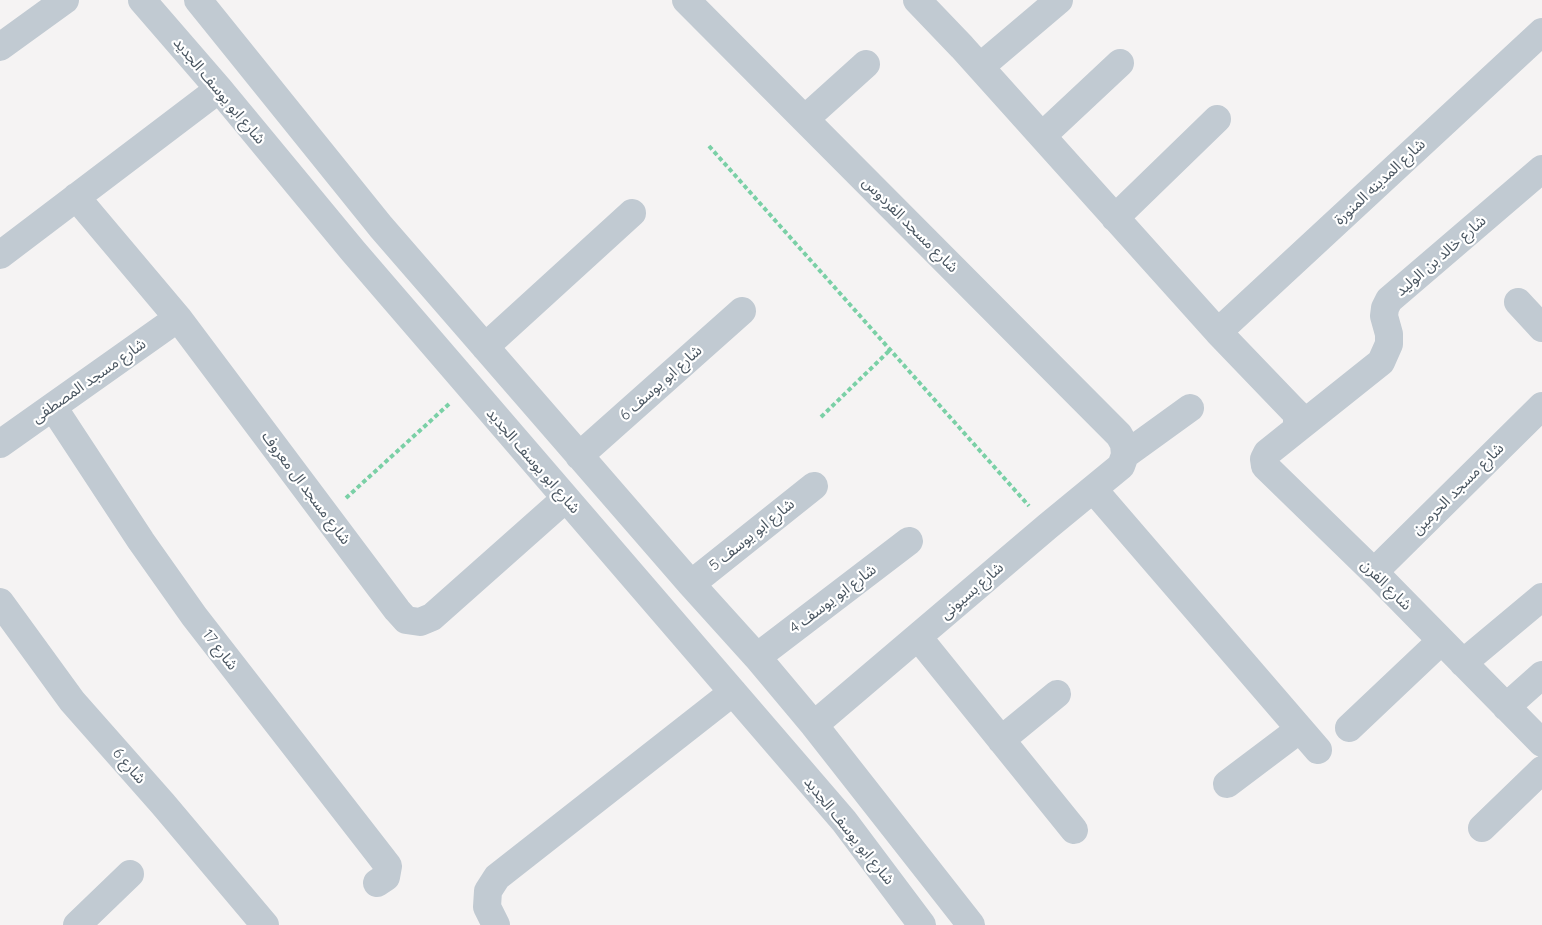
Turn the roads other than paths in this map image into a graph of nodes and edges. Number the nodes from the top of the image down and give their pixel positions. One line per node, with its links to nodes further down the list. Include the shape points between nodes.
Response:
1 (65, 0): 8 (street)
2 (142, 0): 12 (street, شارع ابو يوسف الجديد)
3 (198, 0): 20 (street)
4 (686, 0): 13 (street, شارع مسجد الفردوس)
5 (917, 0): 11 (street)
6 (1059, 0): 11 (street)
7 (1542, 32): 27 (street, شارع المدينه المنورة)
8 (0, 47)
9 (1120, 63): 15 (street)
10 (866, 64): 13 (street)
11 (980, 67): 15 (street)
12 (219, 89): 17 (street); 21 (street, شارع ابو يوسف الجديد)
13 (805, 118): 34 (street, شارع مسجد الفردوس, via 1119,435 1125,444)
14 (1218, 119): 19 (street)
15 (1042, 136): 19 (street)
16 (1542, 169): 32 (street, شارع خالد بن الوليد, via 1389,300 1384,316 1389,344 1381,362)
17 (76, 197): 22 (street); 25 (street, شارع مسجد ال معروف)
18 (632, 213): 28 (street)
19 (1115, 218): 27 (street)
20 (381, 227): 21 (street); 28 (street)
21 (353, 251): 38 (street, شارع ابو يوسف الجديد)
22 (0, 255)
23 (1518, 303): 26 (street)
24 (742, 311): 35 (street, شارع ابو يوسف 6)
25 (178, 318): 30 (street, شارع مسجد المصطفى); 38 (street, شارع مسجد ال معروف, via 406,620 420,622 432,617)
26 (1542, 328)
27 (1218, 332): 32 (street, via 1293,409)
28 (485, 347): 35 (street)
29 (1542, 406): 40 (street, شارع مسجد الحرمين)
30 (53, 407): 33 (street, شارع مسجد المصطفى); 61 (street, شارع 17, via 194,616 388,866 386,877)
31 (1190, 408): 34 (street, شارع بسيونى)
32 (1297, 429): 40 (street, شارع الفرن, via 1267,453 1265,466)
33 (0, 444)
34 (1125, 455): 37 (street, شارع بسيونى, via 1121,466)
35 (579, 456): 41 (street)
36 (814, 486): 41 (street, شارع ابو يوسف 5)
37 (1093, 489): 44 (street, شارع بسيونى); 57 (street, via 1309,740)
38 (565, 499): 49 (street, شارع ابو يوسف الجديد)
39 (909, 541): 46 (street, شارع ابو يوسف 4)
40 (1374, 573): 45 (street, شارع الفرن)
41 (691, 584): 46 (street)
42 (1542, 597): 47 (street)
43 (0, 602): 63 (street, شارع 6, via 72,700)
44 (918, 637): 52 (street, شارع بسيونى); 54 (street)
45 (1441, 641): 47 (street, شارع الفرن); 53 (street)
46 (757, 657): 52 (street)
47 (1463, 663): 51 (street, شارع الفرن)
48 (1542, 675): 51 (street)
49 (733, 692): 64 (street, via 497,877 488,891 487,907); 65 (street, شارع ابو يوسف الجديد, via 844,821)
50 (1057, 694): 54 (street)
51 (1506, 707): 55 (street, شارع الفرن)
52 (814, 725): 66 (street)
53 (1349, 728)
54 (1002, 740): 59 (street)
55 (1542, 743)
56 (1542, 770): 58 (street)
57 (1227, 784)
58 (1482, 828)
59 (1074, 830)
60 (130, 874): 62 (street)
61 (377, 883)
62 (77, 925)
63 (265, 925)
64 (496, 925)
65 (922, 925)
66 (971, 925)

